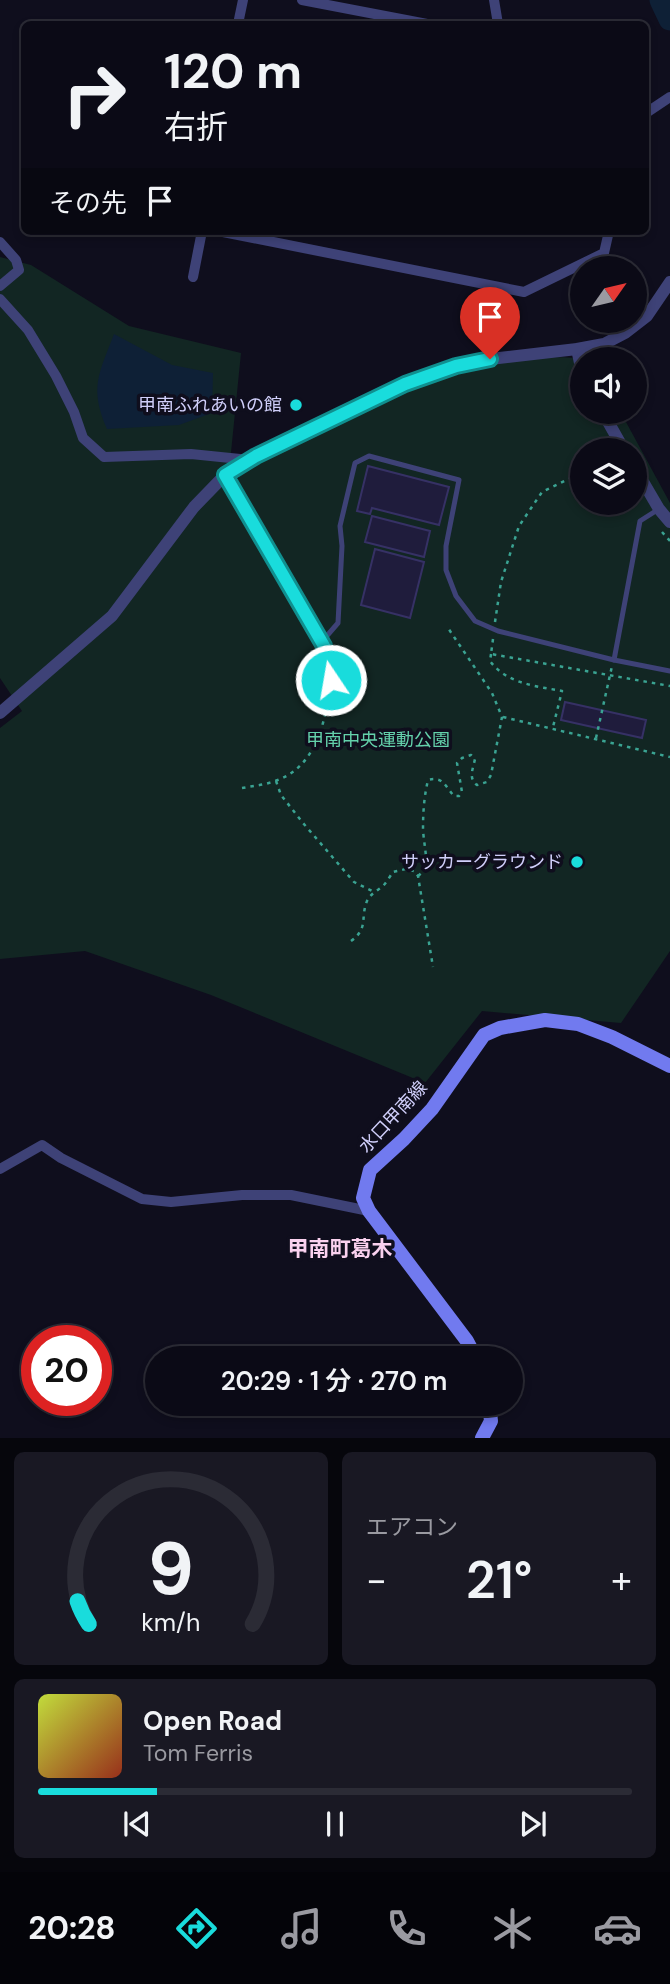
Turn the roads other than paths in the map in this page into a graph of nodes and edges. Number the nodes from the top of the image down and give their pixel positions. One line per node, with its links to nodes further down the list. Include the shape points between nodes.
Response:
1 (243, 0): 4 (street)
2 (302, 0): 5 (street)
3 (494, 0): 6 (street)
4 (239, 21)
5 (411, 21)
6 (498, 21)
7 (670, 97): 8 (street)
8 (649, 111)
9 (201, 235): 13 (street)
10 (238, 235): 11 (street, via 524,292 604,253)
11 (608, 235)
12 (0, 243): 15 (street, via 19,270)
13 (193, 277)
14 (670, 282): 17 (street, via 647,316 604,344)
15 (0, 286)
16 (0, 299): 19 (street, via 28,330 56,376 83,438 104,457 191,454)
17 (588, 347)
18 (570, 350): 19 (street, via 490,359 428,375)
19 (250, 460): 20 (street)
20 (225, 475): 24 (lane); 28 (street, via 194,507 113,616)
21 (647, 488): 22 (street)
22 (659, 509): 23 (street); 25 (lane, via 640,521)
23 (670, 522)
24 (324, 646): 25 (lane, via 338,623 344,502 355,463 369,456 458,480 446,570 475,621); 27 (lane)
25 (614, 660): 26 (lane)
26 (670, 671)
27 (331, 680)
28 (0, 713)
29 (670, 1066): 31 (main road, 水口甲南線, via 578,1024 545,1020 484,1035 432,1109 370,1170 363,1198)
30 (0, 1169): 31 (street, via 42,1145 142,1199 172,1202 290,1195)
31 (369, 1211): 32 (main road)
32 (469, 1346)
33 (490, 1416): 34 (main road)
34 (482, 1438)

